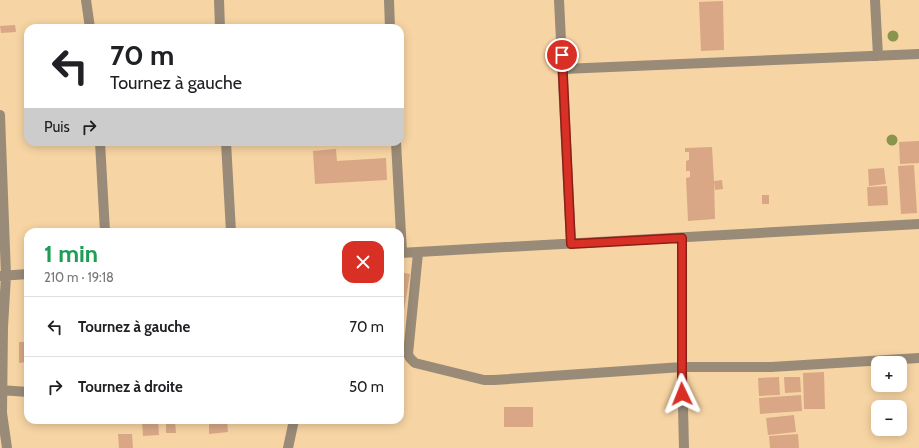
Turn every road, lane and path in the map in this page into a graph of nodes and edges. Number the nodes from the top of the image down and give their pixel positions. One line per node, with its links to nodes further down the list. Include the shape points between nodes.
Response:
1 (86, 0): 6 (street)
2 (219, 0): 7 (street)
3 (389, 0): 8 (street)
4 (559, 0): 11 (street)
5 (875, 0): 10 (street)
6 (89, 24)
7 (220, 24)
8 (390, 24)
9 (919, 54): 10 (street)
10 (878, 56): 11 (street)
11 (563, 69): 21 (street)
12 (0, 115): 25 (street)
13 (100, 146): 17 (street)
14 (226, 146): 18 (street)
15 (396, 146): 19 (street)
16 (919, 224): 20 (street)
17 (105, 228)
18 (231, 228)
19 (400, 228)
20 (682, 238): 21 (street); 27 (street)
21 (571, 244): 23 (street)
22 (404, 253): 23 (street)
23 (418, 253): 27 (street, via 408,354 415,363 484,380)
24 (24, 274): 25 (street)
25 (3, 276): 28 (street)
26 (919, 358): 27 (street, via 771,367)
27 (682, 368): 33 (street)
28 (1, 390): 29 (street); 31 (street)
29 (24, 392)
30 (293, 424): 32 (street)
31 (7, 448)
32 (288, 448)
33 (684, 448)

